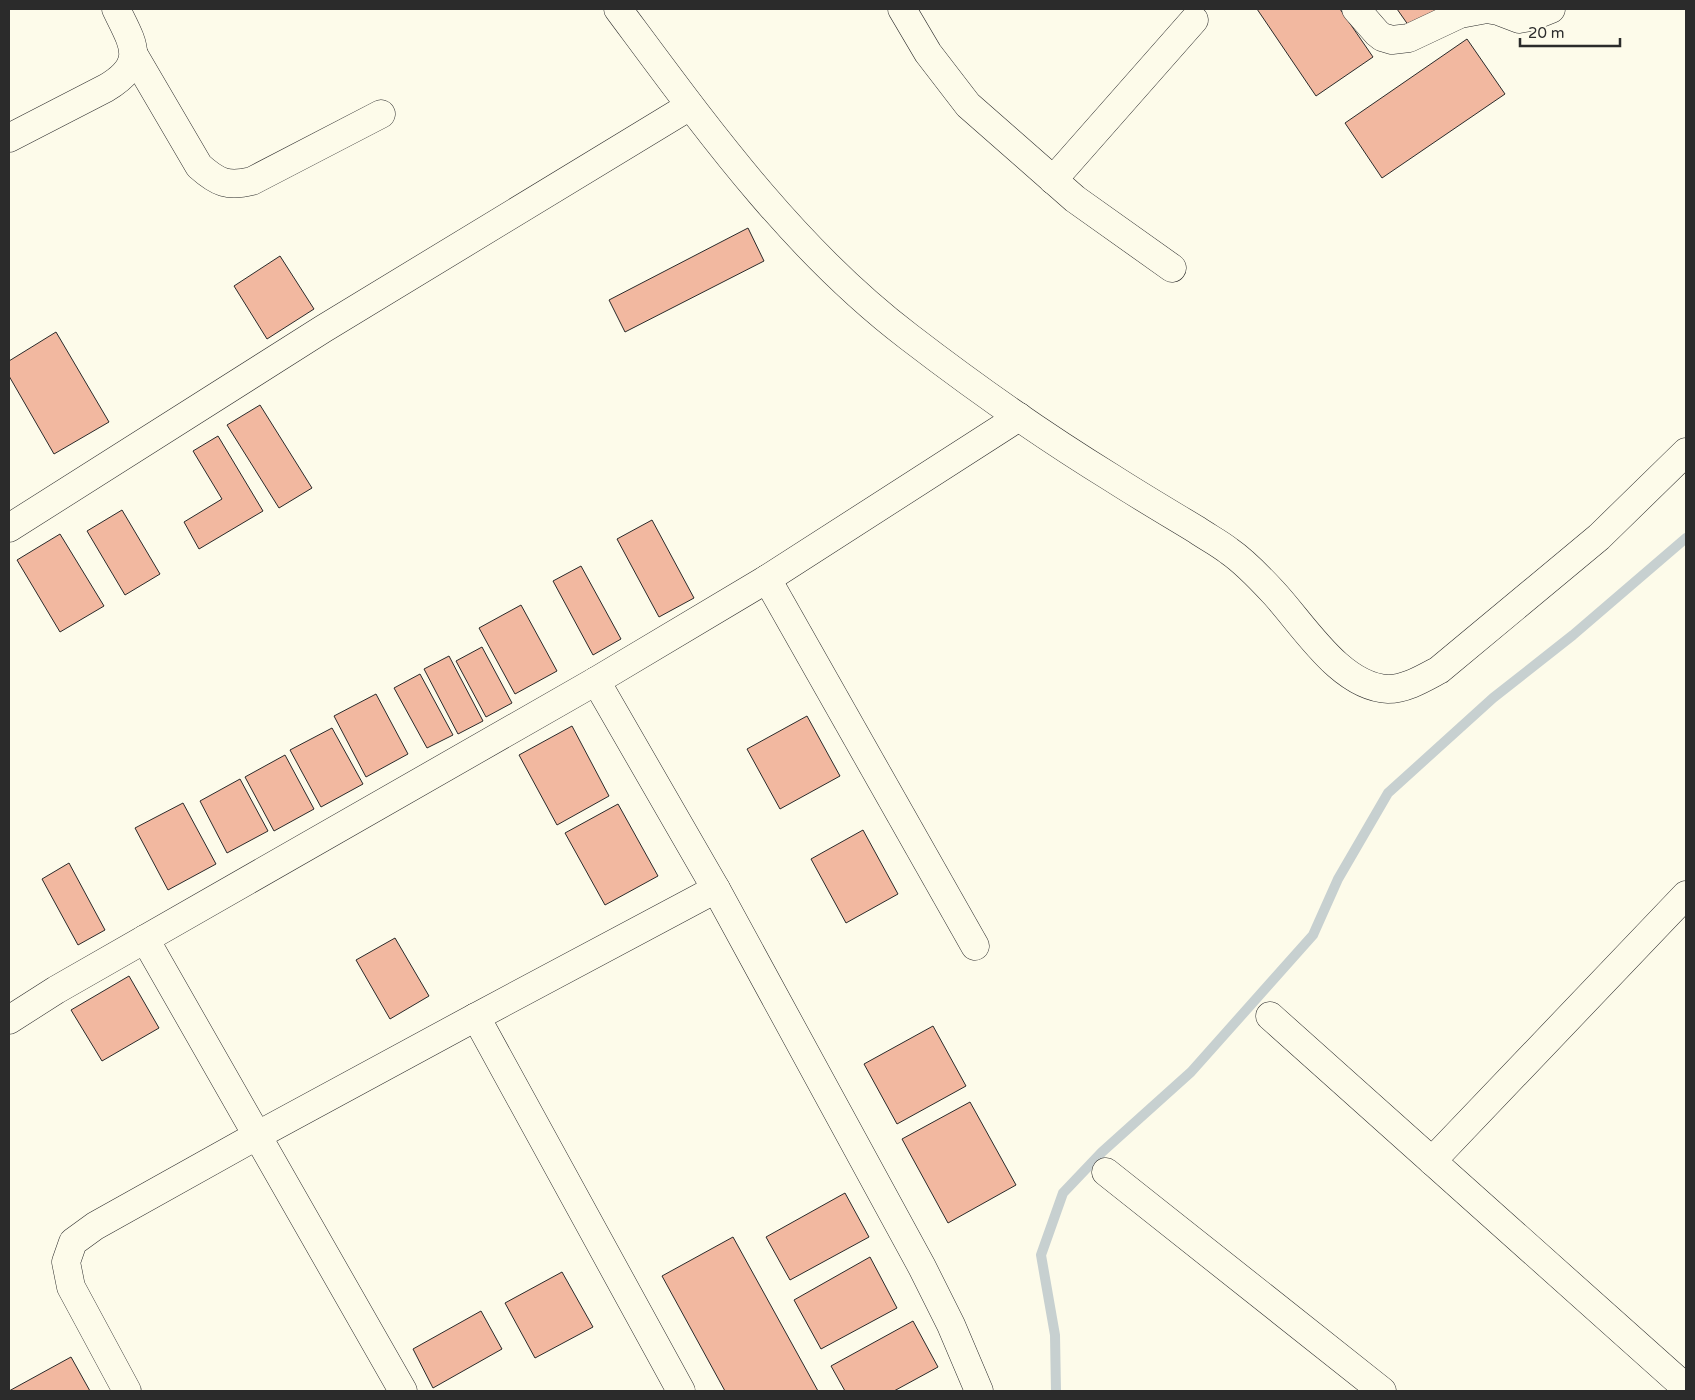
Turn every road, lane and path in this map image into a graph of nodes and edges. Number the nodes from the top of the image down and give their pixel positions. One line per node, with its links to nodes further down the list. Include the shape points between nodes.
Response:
1 (116, 9): 7 (street, via 132,41)
2 (618, 9): 8 (street)
3 (902, 9): 11 (street, via 928,53 968,105)
4 (1356, 9): 5 (street, via 1377,33 1392,40 1409,38 1444,20 1473,11 1487,9 1519,19)
5 (1551, 9)
6 (1194, 20): 11 (street)
7 (134, 54): 9 (street, via 199,166 221,183 237,185 252,181); 10 (street, via 130,67 119,81)
8 (690, 106): 13 (street, via 765,199 824,262 908,336); 15 (street, via 323,329)
9 (381, 114)
10 (9, 138)
11 (1053, 180): 12 (street)
12 (1172, 268)
13 (1018, 417): 14 (street, via 1230,551 1273,592 1326,654 1370,685 1390,689 1419,681 1464,650 1598,537); 16 (street)
14 (1686, 452)
15 (9, 528)
16 (767, 580): 17 (street); 21 (street)
17 (596, 681): 18 (street); 20 (street)
18 (716, 889): 23 (street); 32 (street, via 922,1267)
19 (1686, 895): 26 (street)
20 (144, 939): 24 (street); 25 (street)
21 (975, 946)
22 (1270, 1016): 26 (street)
23 (476, 1017): 25 (street); 31 (street)
24 (9, 1020)
25 (258, 1135): 29 (street, via 95,1226 73,1242 66,1262 71,1287); 30 (street)
26 (1432, 1161): 28 (street)
27 (1106, 1172): 33 (street)
28 (1686, 1388)
29 (127, 1391)
30 (403, 1391)
31 (681, 1391)
32 (979, 1391)
33 (1382, 1391)

